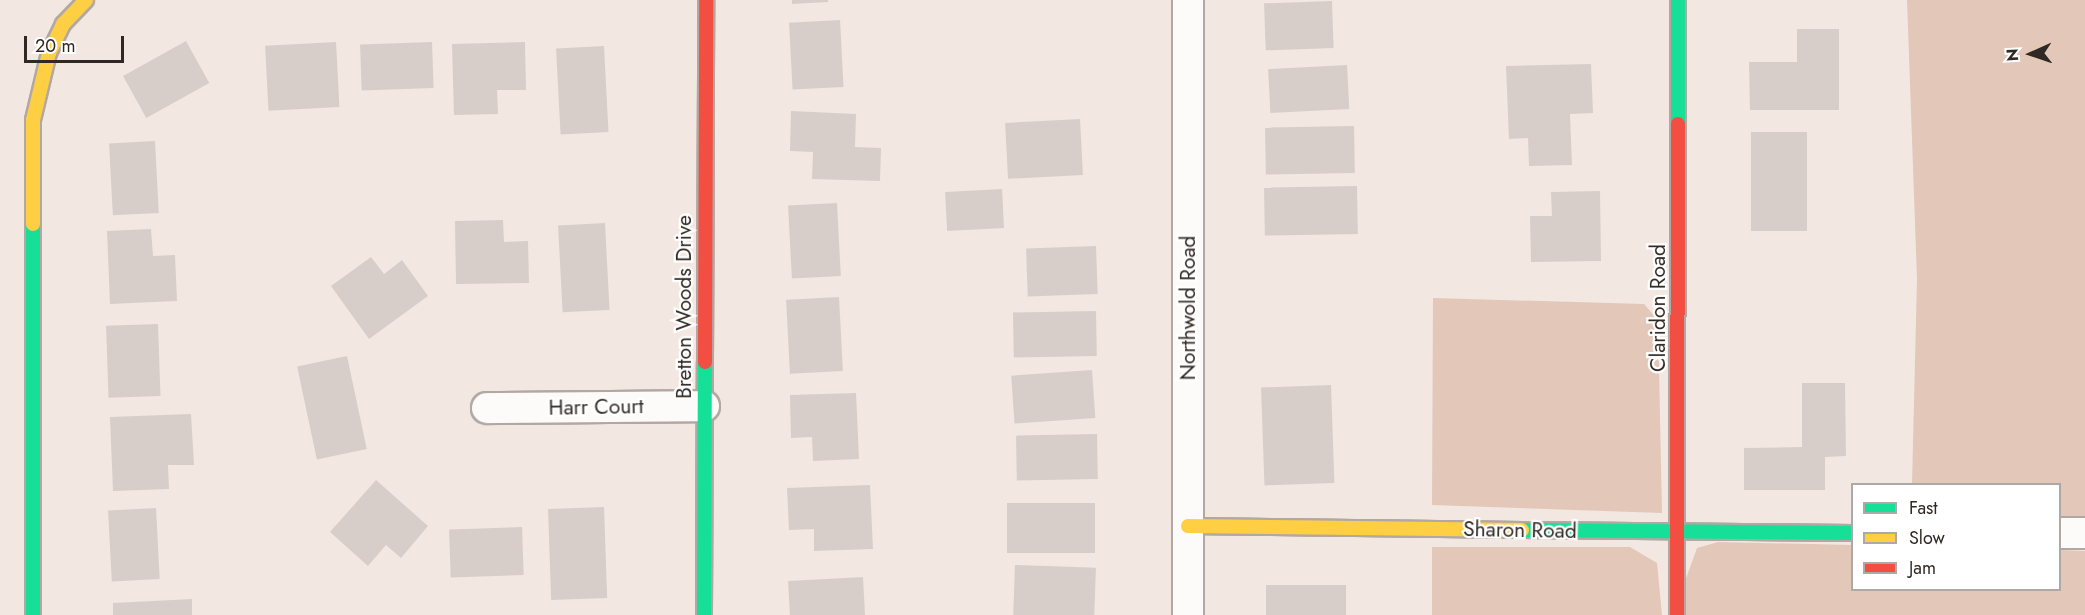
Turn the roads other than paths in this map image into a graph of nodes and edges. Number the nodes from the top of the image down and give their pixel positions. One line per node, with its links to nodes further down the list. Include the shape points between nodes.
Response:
1 (86, 0): 12 (street, via 63,24 49,53 33,120)
2 (706, 0): 5 (street, Bretton Woods Drive)
3 (1188, 0): 7 (street, Northwold Road)
4 (1678, 0): 8 (street, Claridon Road)
5 (704, 406): 6 (street, Harr Court); 13 (street, Bretton Woods Drive)
6 (487, 408)
7 (1188, 526): 8 (street, Sharon Road); 14 (street, Northwold Road)
8 (1679, 531): 9 (street, Sharon Road); 15 (street, Claridon Road)
9 (1851, 533)
10 (2061, 533): 11 (street)
11 (2085, 533)
12 (33, 615)
13 (704, 615)
14 (1188, 615)
15 (1677, 615)

